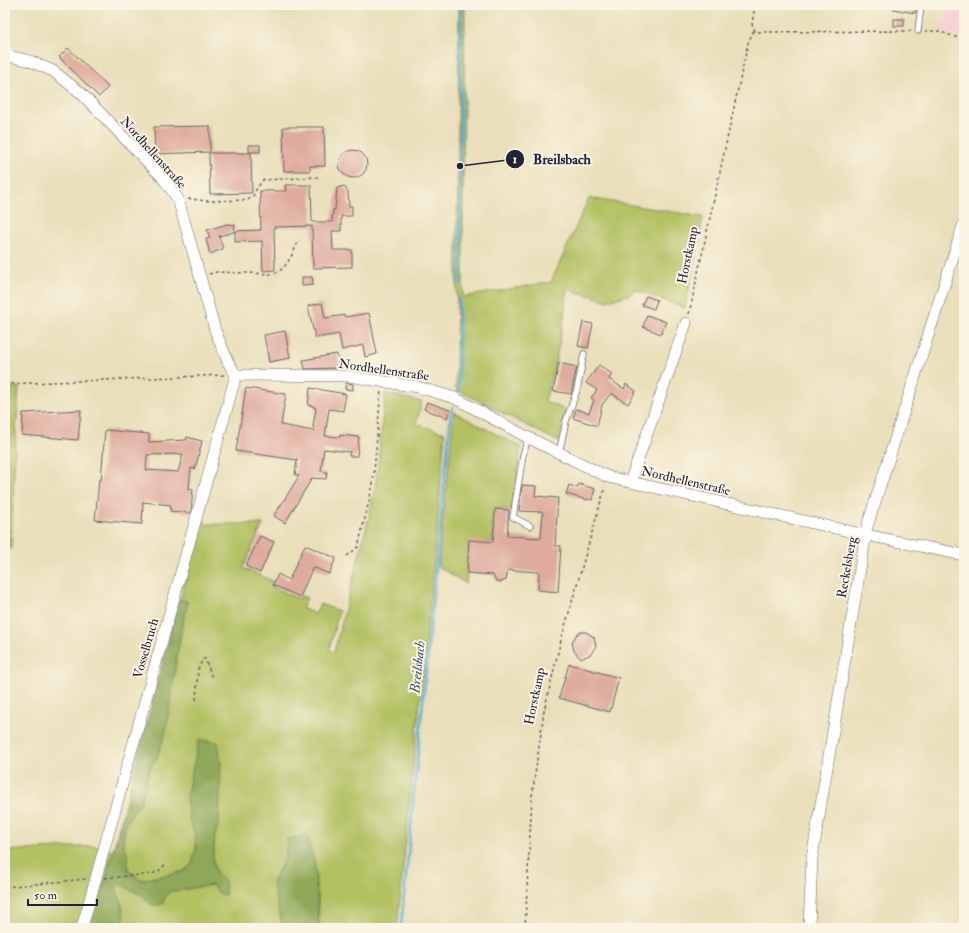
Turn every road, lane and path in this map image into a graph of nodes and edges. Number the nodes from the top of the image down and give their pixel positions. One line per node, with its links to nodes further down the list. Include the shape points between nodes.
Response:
1 (755, 5): 3 (path, via 752,24)
2 (921, 5): 4 (lane)
3 (754, 30): 4 (path); 12 (path, Horstkamp, via 748,43)
4 (918, 31): 5 (path, via 938,31)
5 (964, 40)
6 (5, 55): 8 (street, Nordhellenstraße, via 30,61 53,71 80,93 162,178)
7 (318, 177): 8 (path, via 263,180 254,196 248,200)
8 (178, 199): 11 (street, Nordhellenstraße)
9 (964, 223): 22 (street, Reckelsberg)
10 (299, 240): 11 (path, via 287,263 278,273 217,272)
11 (201, 276): 14 (street, Nordhellenstraße, via 222,351)
12 (686, 323): 20 (street)
13 (584, 354): 18 (lane, via 577,390 566,421)
14 (236, 375): 15 (street, Nordhellenstraße, via 348,376); 16 (path); 27 (street, Vosselbruch)
15 (382, 380): 17 (street, Nordhellenstraße, via 455,398); 24 (path, via 373,484 358,547)
16 (5, 384)
17 (528, 437): 18 (street, Nordhellenstraße); 21 (lane, via 513,517)
18 (559, 453): 19 (street, Nordhellenstraße)
19 (608, 477): 20 (street, Nordhellenstraße); 28 (path, Horstkamp, via 561,640 544,711 532,796)
20 (630, 482): 22 (street, Nordhellenstraße)
21 (530, 526)
22 (866, 535): 23 (street, Nordhellenstraße); 29 (street, Reckelsberg, via 812,858)
23 (964, 555)
24 (346, 556)
25 (212, 677): 26 (path, via 205,659 202,659 198,669)
26 (196, 700)
27 (82, 928)
28 (525, 928)
29 (809, 928)

